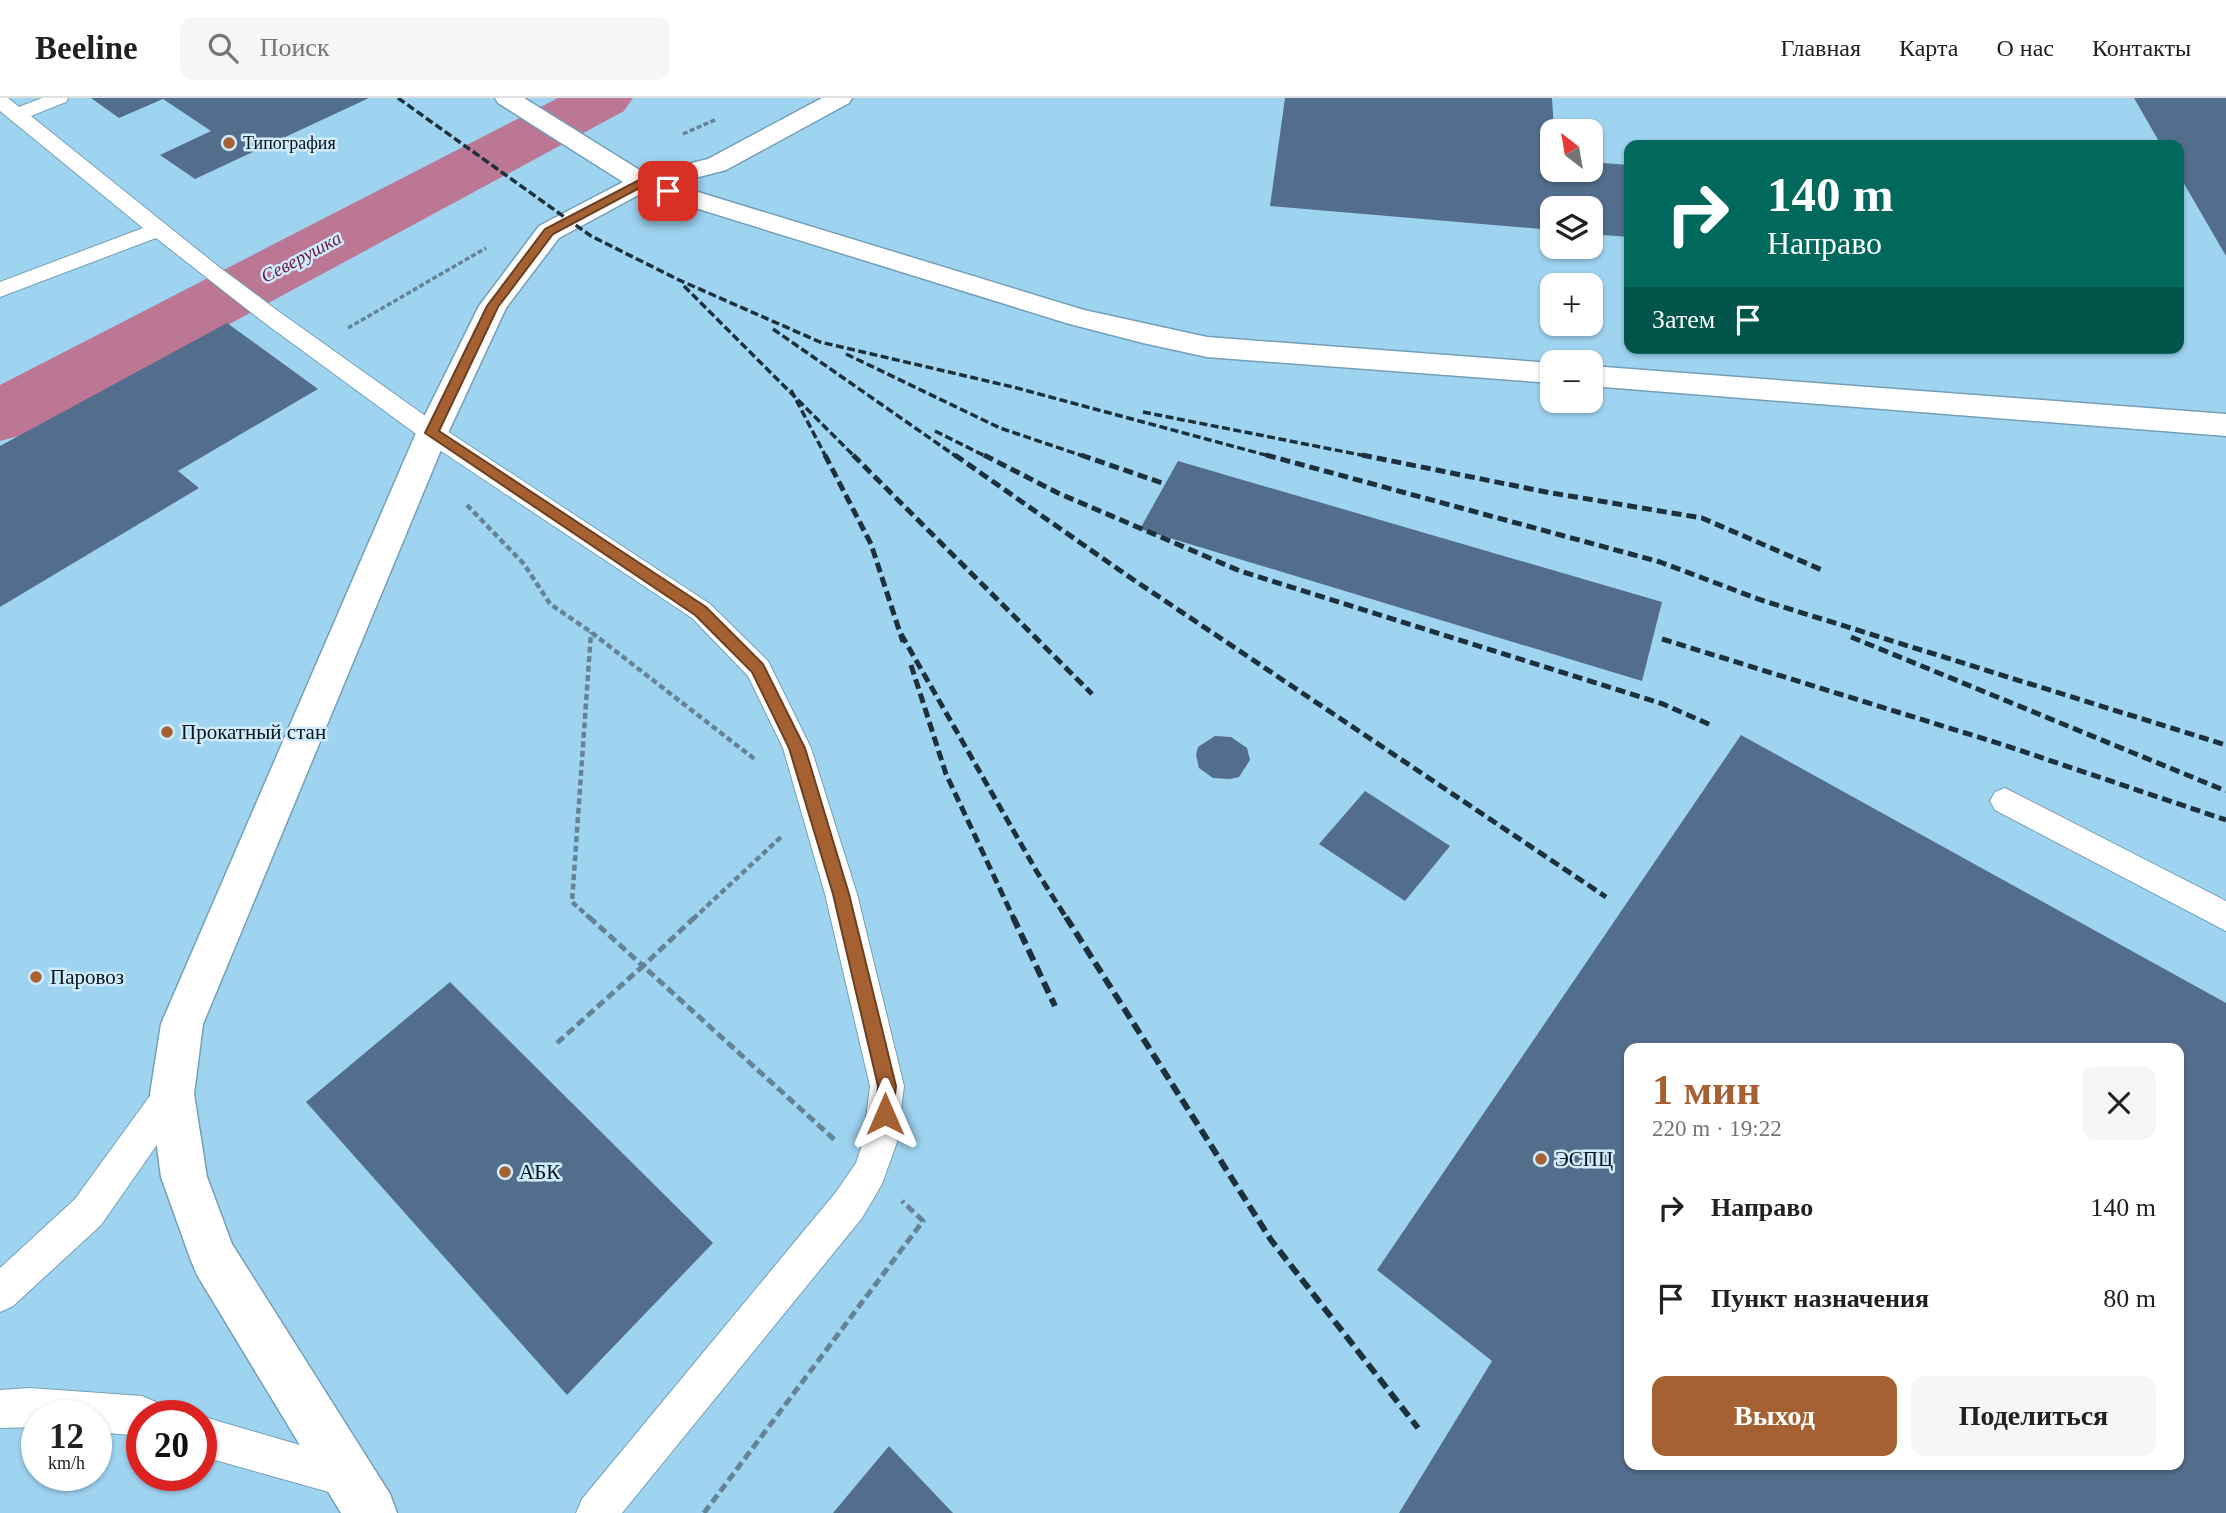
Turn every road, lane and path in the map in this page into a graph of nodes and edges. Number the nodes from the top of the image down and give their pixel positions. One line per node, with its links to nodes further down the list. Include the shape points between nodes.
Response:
1 (59, 98): 5 (lane)
2 (507, 98): 6 (street)
3 (840, 98): 6 (street, via 717,165)
4 (0, 101): 5 (lane)
5 (17, 115): 7 (lane)
6 (642, 183): 9 (street, via 1143,334 1207,347); 12 (street, via 549,232 493,306)
7 (159, 229): 8 (lane); 12 (lane)
8 (0, 290)
9 (1540, 372)
10 (1603, 377): 11 (street)
11 (2226, 425)
12 (432, 433): 21 (street, via 183,1024); 28 (lane, via 701,611 758,668 797,748 841,894 887,1086 880,1142 870,1172 849,1205)
13 (524, 564): 14 (path, via 550,604)
14 (591, 632): 15 (path); 19 (path, via 572,902)
15 (758, 762)
16 (2005, 801): 18 (lane)
17 (782, 837): 19 (path)
18 (2226, 917)
19 (643, 966): 20 (path)
20 (556, 1044)
21 (172, 1094): 22 (lane, via 88,1212); 26 (street, via 184,1177 214,1258)
22 (0, 1293)
23 (0, 1409): 24 (lane)
24 (126, 1415)
25 (217, 1441): 26 (lane)
26 (350, 1478): 27 (street)
27 (371, 1513)
28 (596, 1513)

